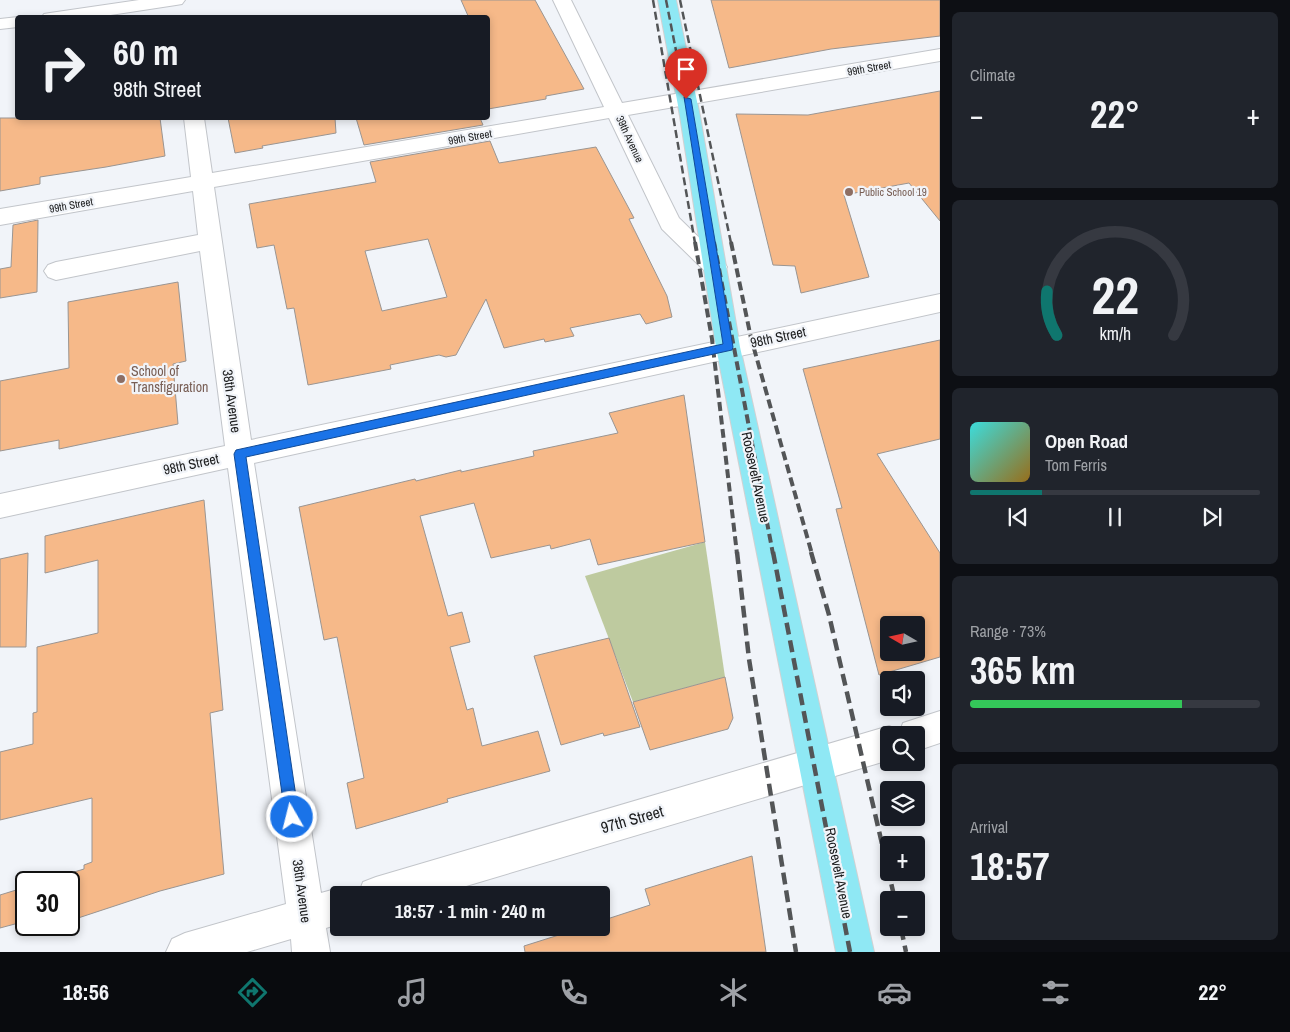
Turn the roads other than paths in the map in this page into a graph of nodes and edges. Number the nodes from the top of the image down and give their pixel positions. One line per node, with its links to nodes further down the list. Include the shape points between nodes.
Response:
1 (176, 0): 5 (street)
2 (180, 0): 6 (street)
3 (562, 0): 11 (street, 39th Avenue)
4 (667, 0): 10 (main road, Roosevelt Avenue)
5 (71, 15)
6 (182, 15)
7 (15, 22): 8 (street)
8 (0, 24)
9 (940, 56): 10 (street, 99th Street)
10 (686, 99): 11 (street, 99th Street); 16 (main road, Roosevelt Avenue)
11 (617, 111): 13 (street, 99th Street); 16 (street, 39th Avenue, via 670,224)
12 (194, 120): 13 (street, 38th Avenue)
13 (202, 182): 14 (street, 99th Street); 15 (street, 38th Avenue)
14 (0, 218)
15 (210, 241): 17 (street); 20 (street, 38th Avenue)
16 (715, 267): 19 (main road, Roosevelt Avenue)
17 (56, 271)
18 (940, 303): 19 (street, 98th Street)
19 (728, 347): 20 (street, 98th Street); 25 (main road, Roosevelt Avenue)
20 (240, 454): 21 (street, 98th Street); 27 (street, 38th Avenue)
21 (0, 506)
22 (940, 727): 23 (street)
23 (925, 732)
24 (880, 746): 25 (street, 97th Street)
25 (816, 764): 26 (street, 97th Street); 30 (main road, Roosevelt Avenue)
26 (406, 886)
27 (322, 911): 28 (street); 29 (street, 38th Avenue)
28 (185, 952)
29 (311, 952)
30 (855, 952)

